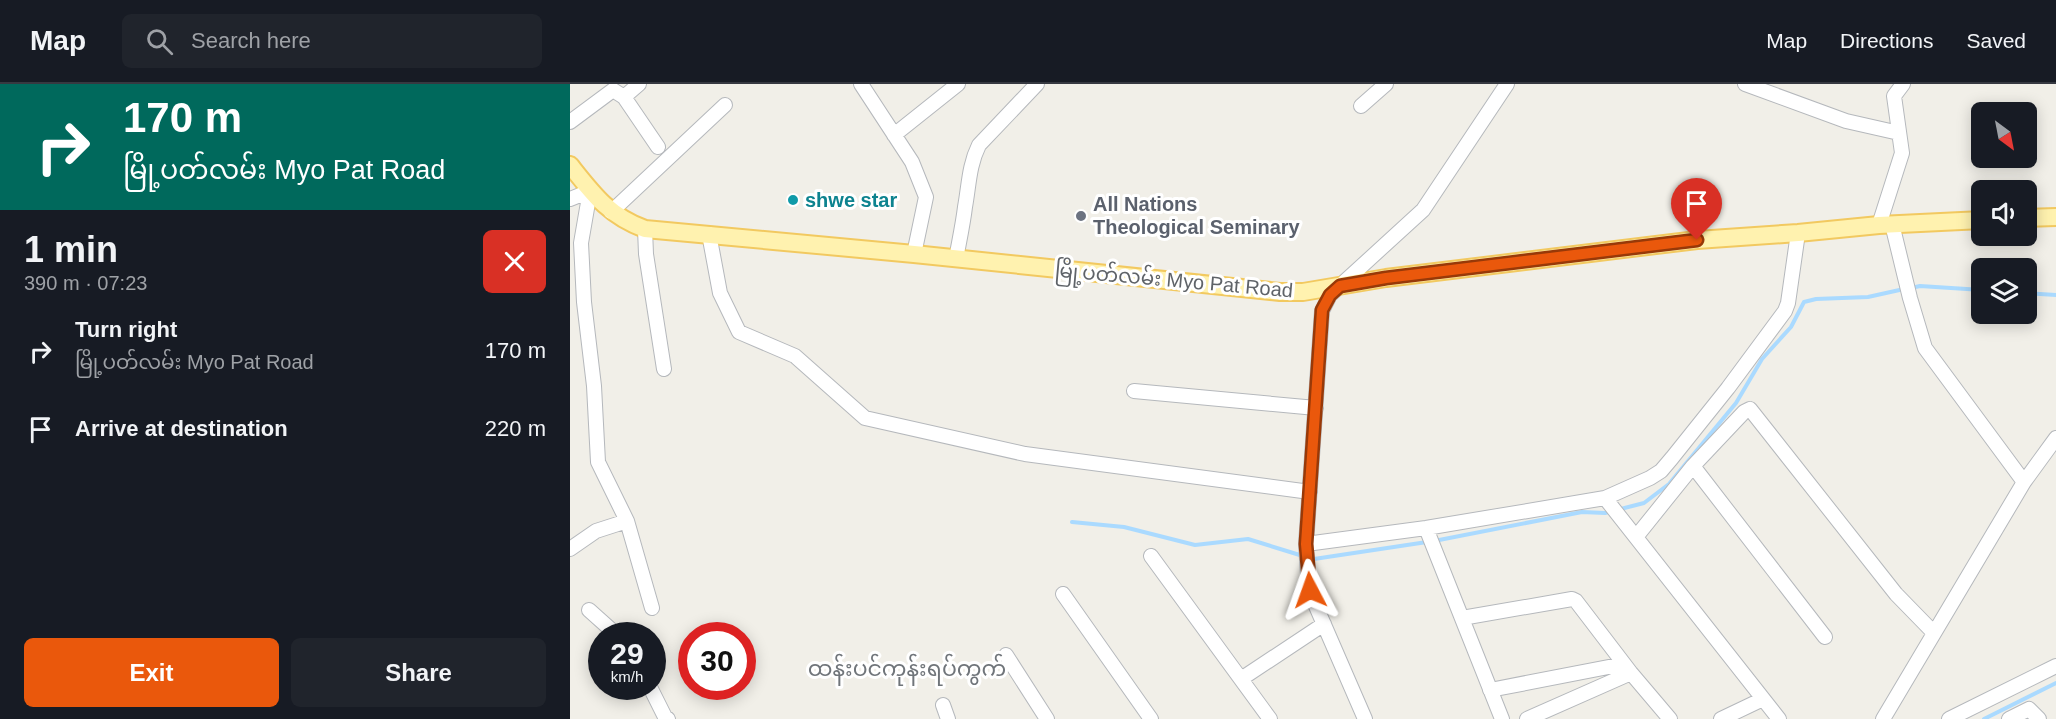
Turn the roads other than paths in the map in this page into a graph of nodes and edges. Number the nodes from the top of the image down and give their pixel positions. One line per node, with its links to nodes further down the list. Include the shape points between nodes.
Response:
1 (639, 84): 9 (street)
2 (861, 84): 14 (street)
3 (958, 84): 14 (street)
4 (1037, 84): 28 (street, via 978,145 970,167)
5 (1386, 84): 11 (street)
6 (1506, 84): 29 (street, via 1422,210)
7 (1745, 84): 13 (street, via 1846,121)
8 (1903, 84): 13 (street, via 1894,96)
9 (624, 97): 12 (street, via 613,90); 15 (street)
10 (725, 105): 19 (street)
11 (1361, 106)
12 (570, 122)
13 (1899, 133): 23 (street, via 1902,153)
14 (894, 135): 27 (street, via 912,162 926,196)
15 (658, 147)
16 (570, 165): 17 (main road, မြို့ပတ်လမ်း Myo Pat Road)
17 (590, 191): 18 (street); 19 (main road, မြို့ပတ်လမ်း Myo Pat Road); 38 (street, via 581,243 597,462)
18 (570, 199)
19 (611, 212): 24 (main road, မြို့ပတ်လမ်း Myo Pat Road)
20 (2056, 217): 21 (main road)
21 (2037, 218)
22 (1971, 220): 23 (main road, မြို့ပတ်လမ်း Myo Pat Road)
23 (1885, 224): 25 (main road, မြို့ပတ်လမ်း Myo Pat Road); 35 (street, via 1925,348)
24 (645, 229): 26 (main road, မြို့ပတ်လမ်း Myo Pat Road); 30 (street)
25 (1798, 233): 29 (main road, မြို့ပတ်လမ်း Myo Pat Road, via 1566,255); 37 (street, via 1785,311 1661,471)
26 (709, 234): 27 (main road, မြို့ပတ်လမ်း Myo Pat Road); 36 (street, via 720,293 739,332 795,356 865,418 1025,454)
27 (914, 254): 28 (main road, မြို့ပတ်လမ်း Myo Pat Road)
28 (956, 259): 29 (main road, မြို့ပတ်လမ်း Myo Pat Road, via 1281,292)
29 (1340, 286): 32 (street, via 1322,310)
30 (664, 369)
31 (1134, 391): 32 (street)
32 (1316, 408): 36 (street)
33 (2056, 438): 35 (street)
34 (1693, 466): 40 (street); 50 (street, via 1750,409 1896,594); 51 (street)
35 (2024, 482): 50 (street)
36 (1310, 492): 41 (street)
37 (1605, 498): 39 (street); 40 (street)
38 (627, 521): 42 (street, via 596,531); 45 (street)
39 (1426, 528): 41 (street); 47 (street)
40 (1636, 537): 57 (street)
41 (1306, 544): 49 (street, via 1310,590)
42 (570, 549)
43 (1151, 556): 55 (street)
44 (1063, 594): 64 (street)
45 (652, 608)
46 (589, 610): 48 (street)
47 (1462, 618): 54 (street, via 1572,599); 56 (street)
48 (602, 622)
49 (1324, 624): 55 (street); 61 (street)
50 (1934, 633): 71 (street)
51 (1825, 637)
52 (1006, 655): 63 (street)
53 (2056, 666): 72 (street)
54 (1628, 668): 56 (street); 67 (street); 68 (street)
55 (1241, 679): 65 (street)
56 (1490, 690): 66 (street)
57 (1763, 699): 69 (street); 70 (street)
58 (657, 700): 60 (street)
59 (943, 705): 62 (street)
60 (666, 718)
61 (1364, 718)
62 (948, 719)
63 (1047, 719)
64 (1151, 719)
65 (1270, 719)
66 (1502, 719)
67 (1527, 719)
68 (1670, 719)
69 (1721, 719)
70 (1779, 719)
71 (1883, 719)
72 (1949, 719)
73 (2009, 719): 74 (street, via 2030,709)
74 (2039, 719)

